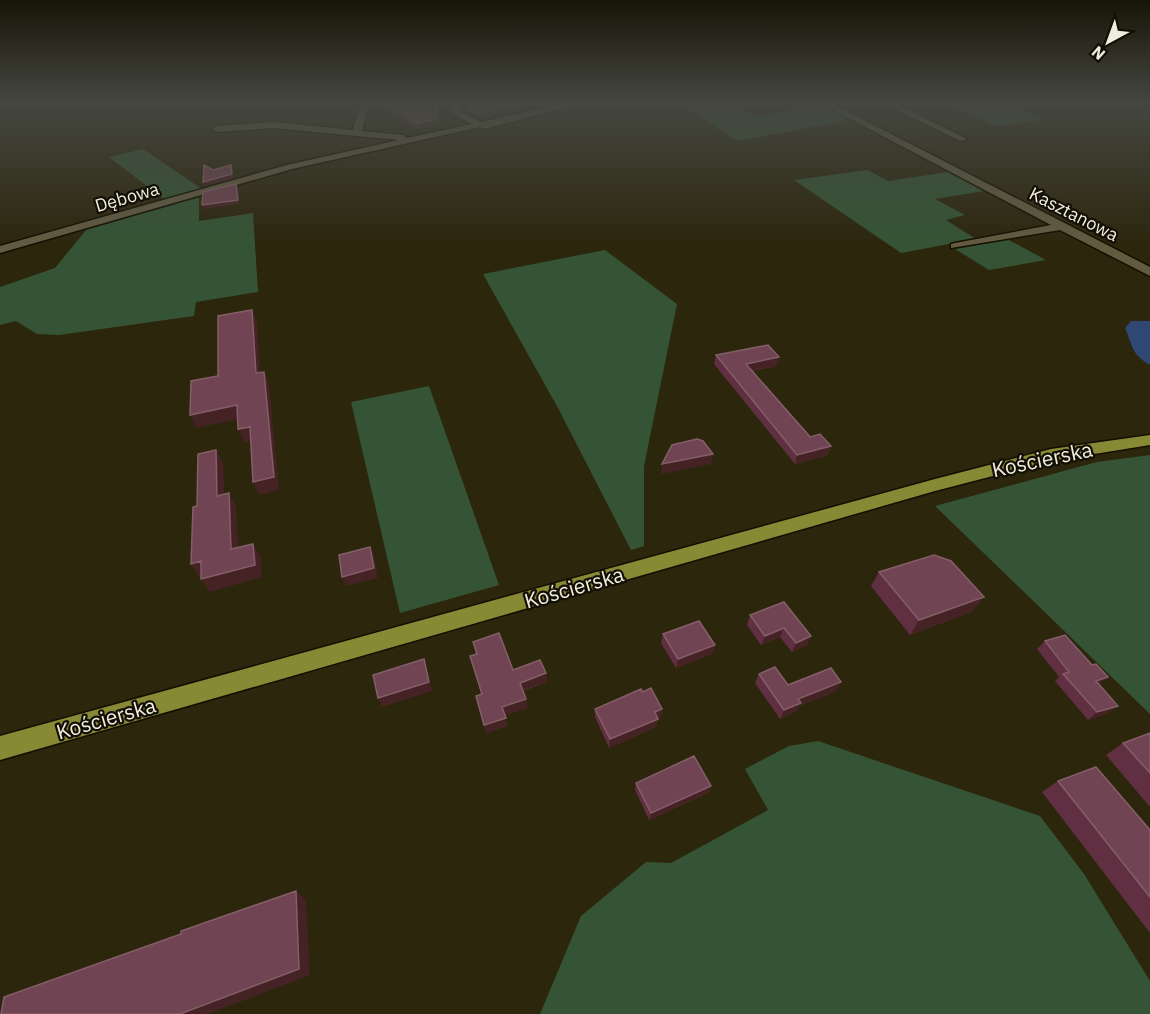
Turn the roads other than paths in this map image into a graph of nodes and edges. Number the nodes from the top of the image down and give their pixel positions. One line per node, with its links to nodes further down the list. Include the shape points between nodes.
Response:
1 (368, 150): 5 (street, Dębowa, via 290,166)
2 (914, 150): 3 (street, Kasztanowa)
3 (1061, 226): 4 (street); 6 (street, Kasztanowa)
4 (955, 246)
5 (0, 250)
6 (1150, 272)
7 (1150, 440): 8 (main road, Kościerska, via 1051,455 935,485)
8 (0, 748)

